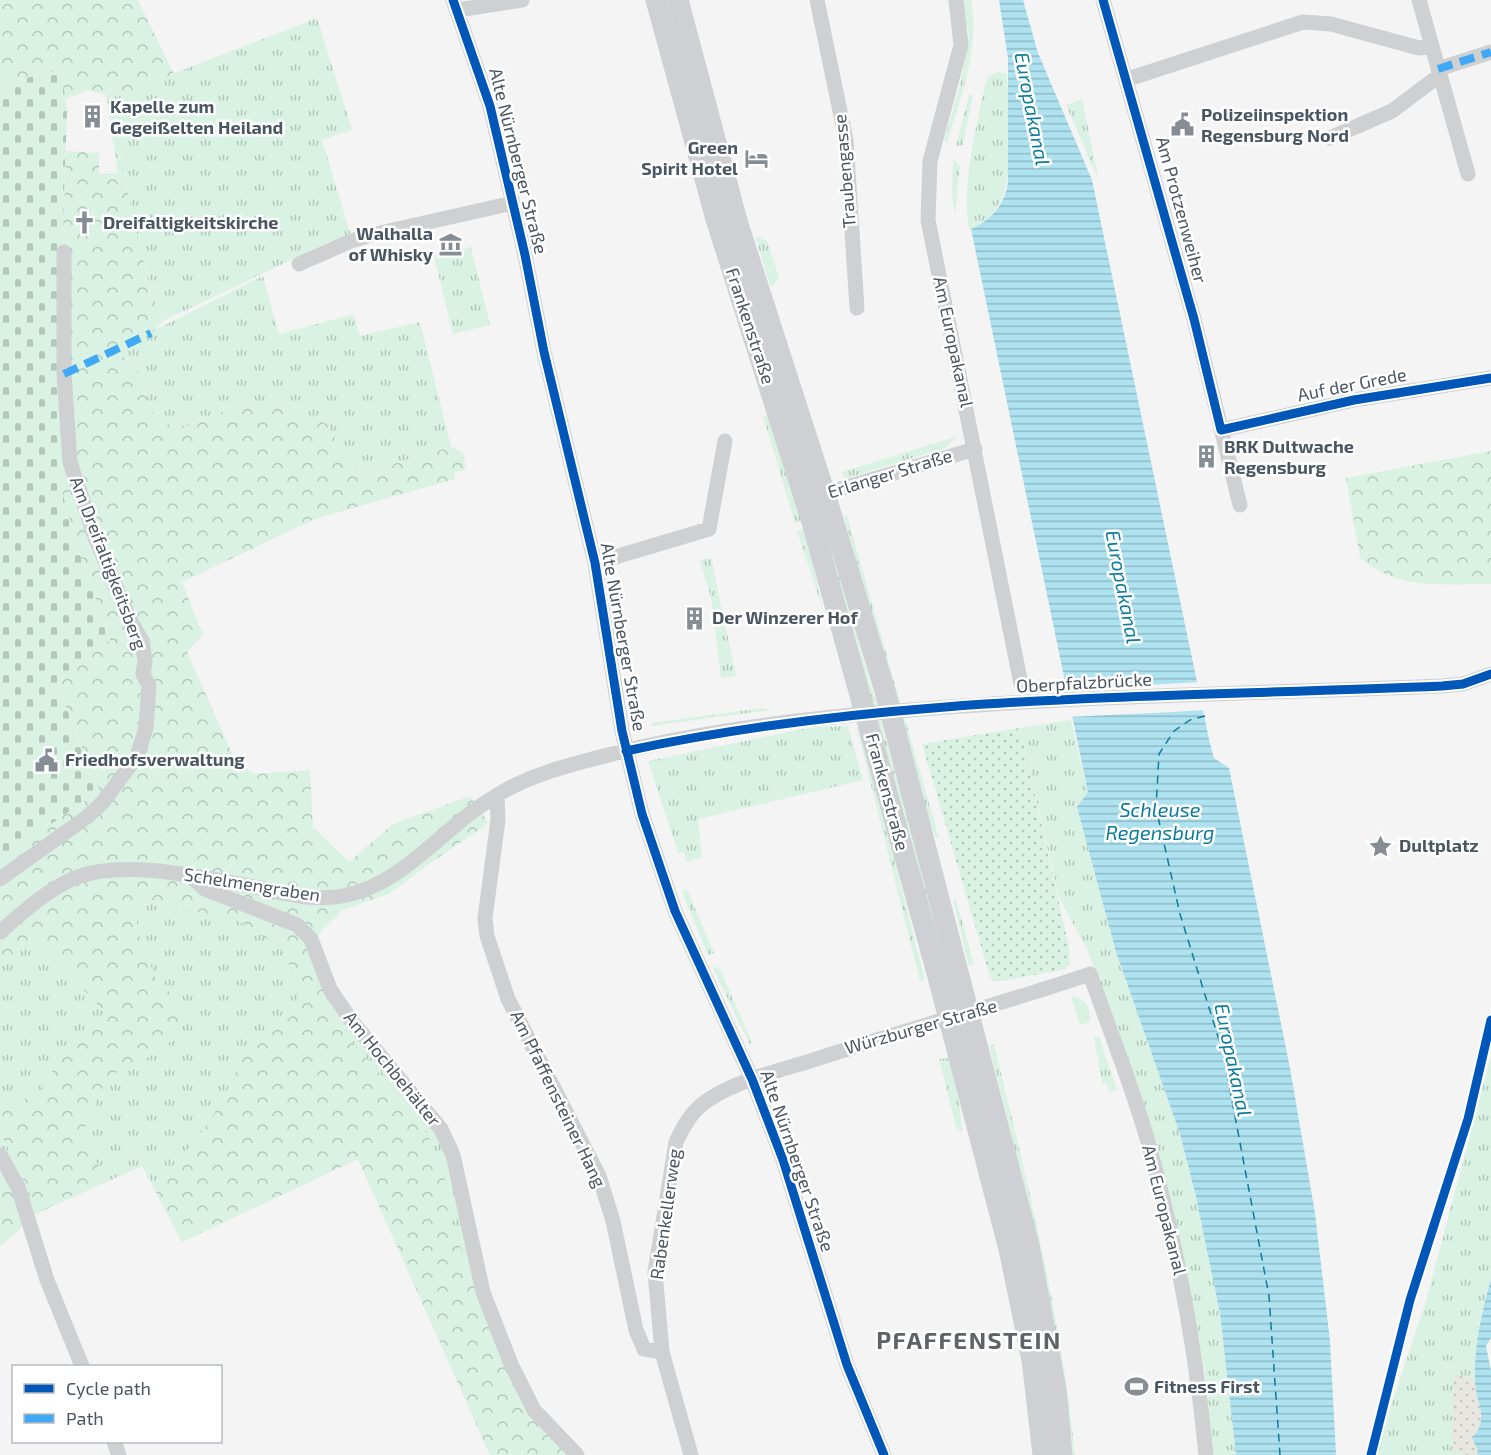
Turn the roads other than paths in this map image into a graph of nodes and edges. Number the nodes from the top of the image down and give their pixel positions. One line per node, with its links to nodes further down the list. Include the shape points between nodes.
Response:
1 (522, 0): 8 (street)
2 (656, 0): 24 (main road, Frankenstraße, via 719,229)
3 (678, 0): 23 (main road, Frankenstraße, via 737,221)
4 (817, 0): 18 (street, Traubengasse, via 846,140)
5 (956, 0): 22 (street, Am Europakanal, via 961,45 930,161 928,220)
6 (1103, 0): 12 (street, Am Protzenweiher)
7 (1419, 0): 9 (street)
8 (455, 5): 15 (street, Alte Nürnberger Straße, via 490,106)
9 (1432, 46): 11 (street); 12 (street, via 1419,48 1331,24 1302,21)
10 (1491, 52): 11 (street)
11 (1439, 72): 13 (street, via 1392,111); 14 (street)
12 (1128, 79): 20 (street, Am Protzenweiher)
13 (1330, 138)
14 (1468, 174)
15 (513, 203): 17 (street, via 361,238); 26 (street, Alte Nürnberger Straße)
16 (64, 252): 32 (street, Am Dreifaltigkeitsberg, via 64,374 70,462 95,537 142,641 146,662 143,674 149,686 146,728 137,756 103,802)
17 (299, 264)
18 (857, 308)
19 (1491, 378): 20 (street, Auf der Grede, via 1354,400)
20 (1221, 430): 25 (street, Am Protzenweiher)
21 (725, 441): 26 (street, via 709,529)
22 (975, 449): 23 (street, Erlanger Straße); 28 (street, Am Europakanal)
23 (825, 494): 24 (street, Erlanger Straße); 35 (main road, Frankenstraße, via 885,691)
24 (805, 499): 36 (main road, Frankenstraße)
25 (1240, 504)
26 (594, 563): 29 (street, Alte Nürnberger Straße)
27 (1491, 674): 29 (street, Oberpfalzbrücke, via 1463,684 1015,702 819,717)
28 (1021, 684)
29 (626, 751): 30 (street, Schelmengraben, via 546,774); 37 (street, Alte Nürnberger Straße, via 661,874)
30 (497, 796): 31 (street, Schelmengraben, via 465,817 399,873 371,888 340,897 303,897); 39 (street, Am Pfaffensteiner Hang, via 498,820 485,918 487,936 508,999 599,1176 613,1221 636,1330 644,1349)
31 (189, 875): 33 (street, Schelmengraben, via 104,870 78,877 30,906); 41 (street, Am Hochbehälter, via 205,889 297,925 311,939 330,989 350,1019 441,1129 453,1155 483,1292 511,1364 534,1410)
32 (0, 879)
33 (0, 932)
34 (1090, 974): 35 (street, Würzburger Straße); 46 (street, Am Europakanal, via 1148,1140 1164,1205 1186,1298)
35 (970, 1011): 36 (street, Würzburger Straße); 45 (main road, Frankenstraße, via 1043,1315)
36 (948, 1017): 37 (street, Würzburger Straße); 44 (main road, Frankenstraße, via 1009,1249 1032,1360)
37 (752, 1079): 39 (street, Rabenkellerweg, via 699,1107 684,1124 676,1142 655,1272); 43 (street, Alte Nürnberger Straße, via 783,1160 847,1365)
38 (0, 1155): 40 (street, via 18,1188 47,1280)
39 (662, 1352): 42 (street)
40 (82, 1365)
41 (577, 1455)
42 (691, 1455)
43 (884, 1455)
44 (1043, 1455)
45 (1062, 1455)
46 (1206, 1455)

